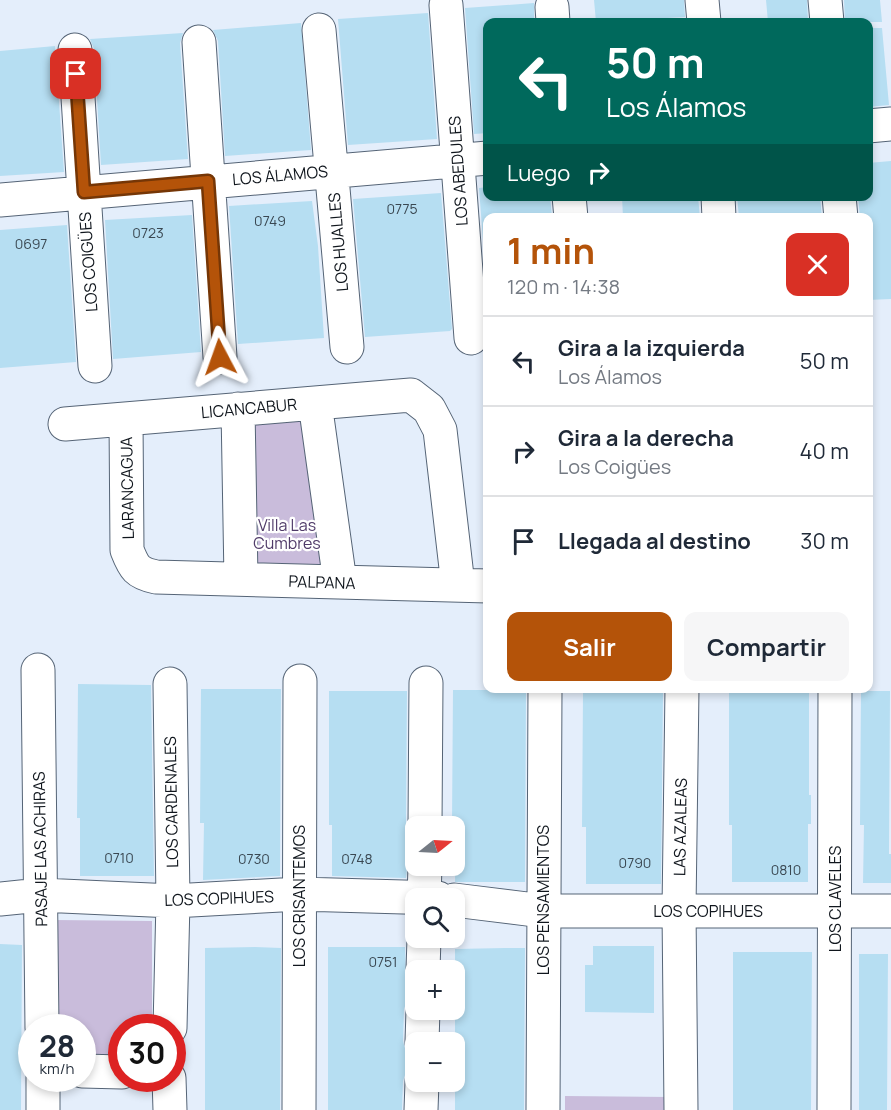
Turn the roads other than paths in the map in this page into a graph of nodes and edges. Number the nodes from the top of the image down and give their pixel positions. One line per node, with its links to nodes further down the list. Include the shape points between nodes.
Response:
1 (702, 0): 4 (street)
2 (825, 0): 5 (street)
3 (446, 5): 11 (street, LOS ABEDULES)
4 (704, 18)
5 (827, 18)
6 (319, 30): 12 (street, LOS HUALLES)
7 (199, 42): 13 (street)
8 (75, 50): 14 (street, LOS COIGÜES)
9 (891, 124): 10 (street)
10 (873, 126)
11 (472, 159): 12 (street, LOS ÁLAMOS); 16 (street, LOS ABEDULES)
12 (332, 171): 13 (street, LOS ÁLAMOS); 17 (street, LOS HUALLES)
13 (208, 181): 14 (street, LOS ÁLAMOS); 18 (street)
14 (84, 192): 15 (street, LOS ÁLAMOS); 19 (street, LOS COIGÜES)
15 (0, 200)
16 (471, 338)
17 (347, 347)
18 (220, 357)
19 (95, 366)
20 (315, 403): 21 (street, LICANCABUR); 26 (street); 27 (street, LICANCABUR, via 411,395 429,409 440,430)
21 (238, 409): 22 (street, LICANCABUR); 25 (street)
22 (126, 418): 23 (street, LICANCABUR); 24 (street, LARANCAGUA, via 128,550 134,566 143,574)
23 (65, 424)
24 (156, 577): 25 (street, PALPANA)
25 (241, 579): 26 (street, PALPANA)
26 (340, 582): 27 (street, PALPANA)
27 (473, 586)
28 (38, 670): 38 (street, PASAJE LAS ACHIRAS)
29 (300, 681): 37 (street, LOS CRISANTEMOS)
30 (426, 683): 35 (street)
31 (170, 684): 41 (street, LOS CARDENALES)
32 (545, 693): 43 (street, LOS PENSAMIENTOS)
33 (682, 693): 42 (street, LAS AZALEAS)
34 (835, 693): 44 (street, LOS CLAVELES)
35 (425, 816)
36 (405, 892): 37 (street, LOS COPIHUES)
37 (299, 894): 41 (street, LOS COPIHUES); 53 (street, LOS CRISANTEMOS)
38 (40, 896): 40 (street, LOS COPIHUES); 41 (street, LOS COPIHUES); 46 (street, PASAJE LAS ACHIRAS)
39 (465, 898): 43 (street, LOS COPIHUES)
40 (0, 900)
41 (173, 901): 47 (street, LOS CARDENALES)
42 (679, 910): 43 (street, LOS COPIHUES); 44 (street, LOS COPIHUES); 56 (street, LAS AZALEAS)
43 (543, 911): 55 (street, LOS PENSAMIENTOS)
44 (835, 911): 45 (street, LOS COPIHUES); 57 (street, LOS CLAVELES)
45 (891, 911)
46 (42, 1014)
47 (170, 1014)
48 (43, 1092): 51 (street)
49 (169, 1092): 52 (street)
50 (422, 1092): 54 (street)
51 (44, 1110)
52 (170, 1110)
53 (299, 1110)
54 (421, 1110)
55 (543, 1110)
56 (681, 1110)
57 (834, 1110)

